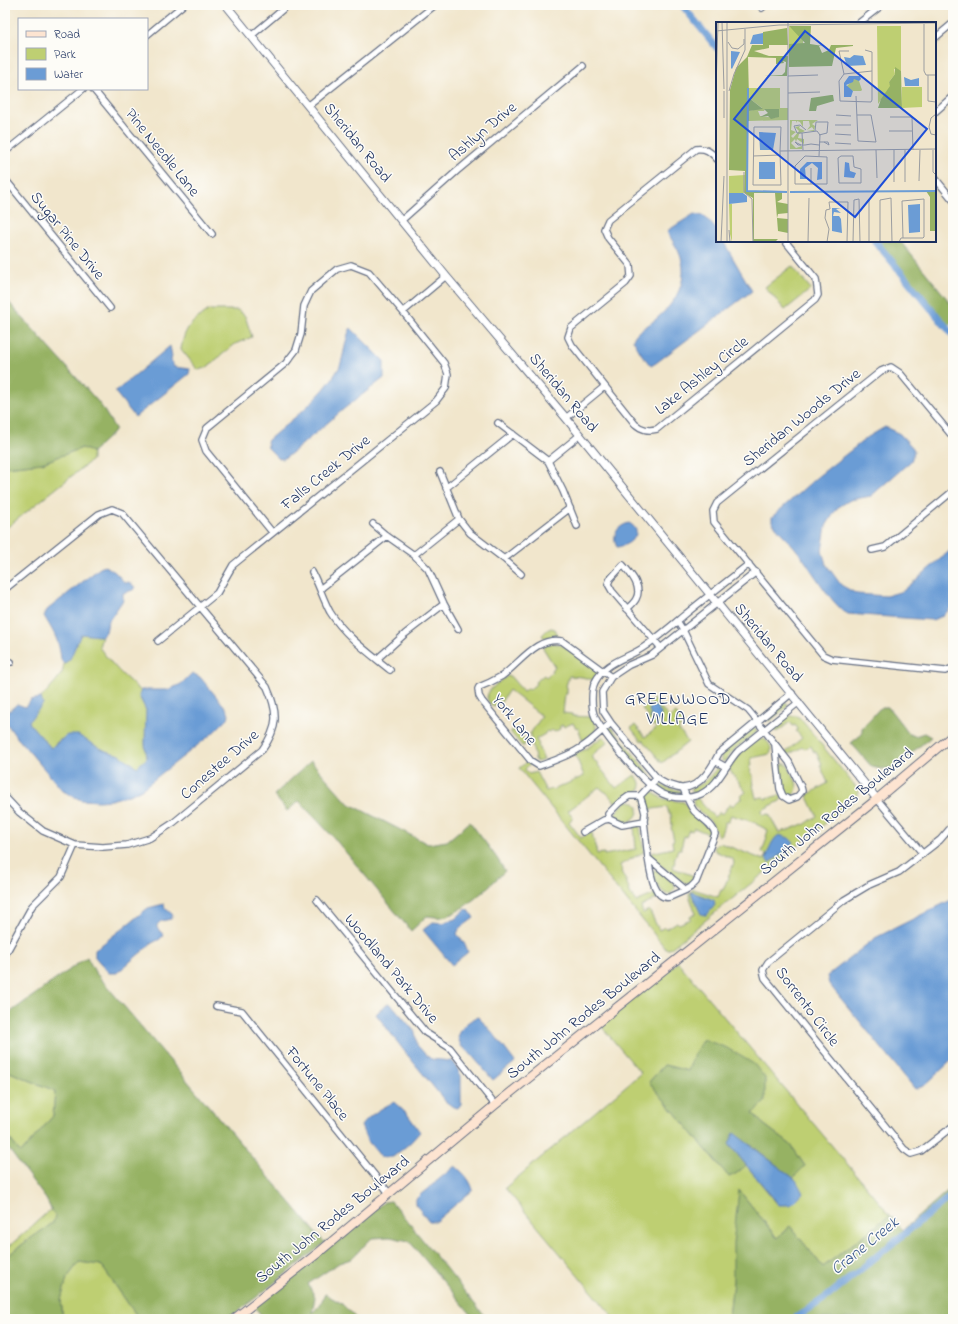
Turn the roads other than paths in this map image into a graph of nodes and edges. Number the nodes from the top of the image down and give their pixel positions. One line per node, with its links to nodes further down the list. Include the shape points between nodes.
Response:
1 (183, 5): 8 (street)
2 (226, 5): 9 (street, Sheridan Road)
3 (288, 5): 9 (street)
4 (435, 5): 15 (street)
5 (882, 5): 6 (street)
6 (860, 22)
7 (953, 23): 10 (street)
8 (148, 34)
9 (251, 36): 15 (street, Sheridan Road)
10 (936, 37)
11 (583, 66): 22 (street, Ashlyn Drive, via 457,170)
12 (82, 90): 17 (street)
13 (94, 90): 23 (street, Pine Needle Lane)
14 (953, 96): 16 (street)
15 (308, 106): 22 (street, Sheridan Road)
16 (936, 111)
17 (5, 152)
18 (716, 158): 28 (street, Lake Ashley Circle, via 704,148 696,149 608,220 604,229 608,238 630,265 631,276 626,283 571,328 568,337)
19 (5, 179): 26 (street, Sugar Pine Drive)
20 (936, 179): 21 (street)
21 (953, 200)
22 (402, 220): 25 (street, Sheridan Road)
23 (212, 234)
24 (786, 242): 28 (street, Lake Ashley Circle, via 816,279 818,295 666,422 657,429 642,429)
25 (446, 276): 27 (street); 29 (street, Sheridan Road)
26 (110, 308)
27 (403, 312): 42 (street, Falls Creek Drive, via 444,363 448,374 446,388 436,400); 42 (street, Falls Creek Drive, via 369,272 352,265 337,268 311,291 304,306 301,334 296,350 286,363 207,428 202,440 206,451)
28 (604, 387): 29 (street)
29 (566, 418): 32 (street, Sheridan Road)
30 (498, 423): 31 (street)
31 (513, 434): 34 (street); 36 (street)
32 (580, 435): 34 (street); 53 (street, Sheridan Road)
33 (953, 437): 47 (street, Sheridan Woods Drive, via 900,373 891,367 881,371 717,503 712,511 714,522)
34 (548, 460): 38 (street)
35 (440, 472): 36 (street)
36 (446, 488): 39 (street)
37 (953, 491): 44 (street, via 885,547)
38 (570, 508): 41 (street); 46 (street)
39 (459, 519): 45 (street); 46 (street, via 470,533)
40 (373, 524): 43 (street)
41 (577, 526)
42 (272, 532): 56 (street, Falls Creek Drive, via 233,564 217,593)
43 (387, 536): 45 (street); 52 (street)
44 (872, 550)
45 (414, 555): 54 (street, via 428,569)
46 (504, 559): 50 (street)
47 (749, 564): 49 (street, Sheridan Woods Drive); 53 (street)
48 (312, 572): 52 (street)
49 (756, 572): 55 (street); 65 (street, Sheridan Woods Drive, via 823,655 832,659 945,671)
50 (521, 574)
51 (5, 589): 56 (street, Conestee Drive, via 99,514 112,509 122,513)
52 (320, 589): 64 (street, via 339,625)
53 (710, 595): 55 (street, Sheridan Road); 58 (street)
54 (444, 604): 59 (street); 64 (street)
55 (718, 604): 60 (street); 69 (street, Sheridan Road)
56 (201, 607): 62 (street, Falls Creek Drive); 90 (street, Conestee Drive, via 267,687 276,717 271,738 262,750 173,823 150,838 127,845)
57 (627, 609): 57 (street, via 608,584 623,565 638,588 636,600); 61 (street)
58 (677, 621): 60 (street); 61 (street)
59 (458, 629)
60 (683, 630): 63 (street); 71 (street, via 709,684 748,710)
61 (654, 640): 63 (street); 67 (street, via 614,662)
62 (158, 641)
63 (661, 648): 68 (street)
64 (377, 660): 66 (street)
65 (953, 668)
66 (390, 670)
67 (604, 671): 68 (street, York Lane); 73 (street, via 595,682 592,702 594,716); 73 (street, York Lane, via 562,641 555,639 535,647 502,676 478,689 479,696 486,706 531,761 539,766 582,748)
68 (610, 677): 72 (street, via 602,692 603,711)
69 (792, 693): 70 (street, Sheridan Road); 71 (street)
70 (798, 702): 74 (street); 85 (street, Sheridan Road)
71 (758, 721): 74 (street); 77 (street, via 727,746)
72 (611, 723): 73 (street, York Lane); 79 (street)
73 (602, 730): 80 (street)
74 (764, 730): 76 (street); 78 (street, via 738,751)
75 (953, 735): 85 (main road, South John Rodes Boulevard)
76 (775, 745): 76 (street, via 789,762 801,787 800,794 789,800 783,796 780,789)
77 (715, 761): 78 (street); 81 (street, via 704,777 694,785)
78 (726, 767): 84 (street, via 708,790)
79 (657, 778): 80 (street); 81 (street, via 664,784)
80 (650, 785): 82 (street); 84 (street, via 662,793)
81 (683, 788): 84 (street)
82 (640, 796): 86 (street, via 629,796 619,803 608,814); 87 (street, via 644,805)
83 (5, 797): 90 (street, Conestee Drive, via 43,831)
84 (686, 798): 93 (street, via 694,810 714,829 715,834 696,882)
85 (877, 799): 91 (street); 97 (main road, South John Rodes Boulevard)
86 (609, 819): 87 (street, via 622,825); 89 (street)
87 (644, 821): 92 (street)
88 (952, 828): 91 (street, Sorrento Circle)
89 (583, 832)
90 (75, 845): 95 (street, via 62,877 32,906)
91 (923, 854): 98 (street, Sorrento Circle, via 899,872 869,885 844,900 768,962 762,970 765,978 904,1149 911,1154 921,1151)
92 (648, 858): 93 (street); 93 (street, via 654,885 659,893 667,898)
93 (686, 890)
94 (317, 900): 97 (street, Woodland Park Drive, via 426,1033 450,1048)
95 (5, 955)
96 (216, 1006): 99 (street, Fortune Place, via 242,1011)
97 (495, 1105): 99 (main road, South John Rodes Boulevard)
98 (953, 1126)
99 (389, 1193): 100 (main road, South John Rodes Boulevard)
100 (234, 1319)

